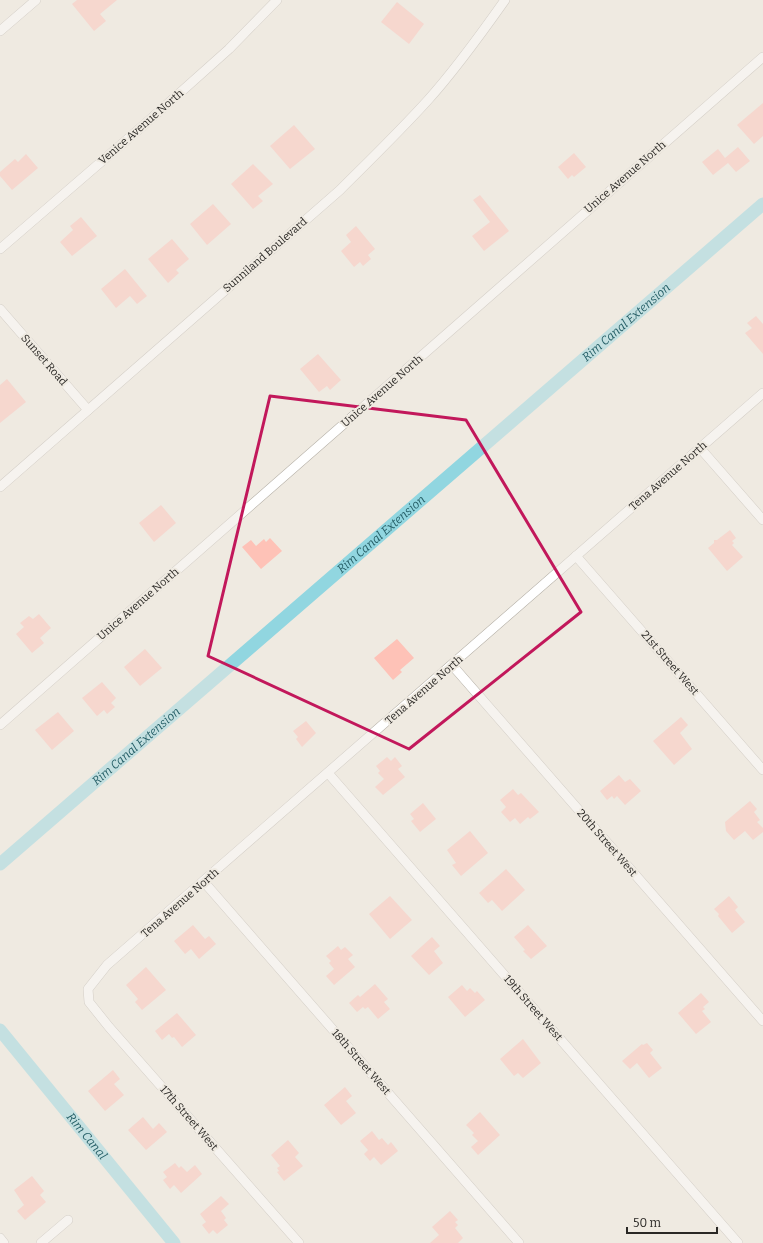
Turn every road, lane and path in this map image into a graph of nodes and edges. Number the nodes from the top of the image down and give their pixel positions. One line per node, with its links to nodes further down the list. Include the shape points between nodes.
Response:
1 (36, 0): 4 (street)
2 (277, 0): 6 (street, Venice Avenue North, via 229,49)
3 (505, 0): 9 (street, Sunniland Boulevard, via 453,70 392,140 340,190)
4 (0, 31)
5 (763, 57): 15 (street, Unice Avenue North)
6 (0, 250)
7 (0, 309): 9 (street, Sunset Road)
8 (763, 393): 10 (street, Tena Avenue North)
9 (88, 410): 11 (street, Sunniland Boulevard)
10 (700, 448): 12 (street); 13 (street, Tena Avenue North)
11 (0, 487)
12 (763, 520)
13 (576, 556): 14 (street, Tena Avenue North); 16 (street, 21st Street West)
14 (452, 665): 17 (street, Tena Avenue North); 20 (street, 20th Street West)
15 (0, 725)
16 (763, 770)
17 (328, 773): 18 (street, Tena Avenue North); 27 (street, 19th Street West)
18 (204, 882): 19 (street, Tena Avenue North, via 107,965); 26 (street, 18th Street West)
19 (88, 989): 25 (street, 17th Street West, via 89,1002 109,1027)
20 (763, 1022)
21 (68, 1220): 24 (street)
22 (0, 1238): 23 (street)
23 (4, 1243)
24 (41, 1243)
25 (299, 1243)
26 (519, 1243)
27 (738, 1243)

